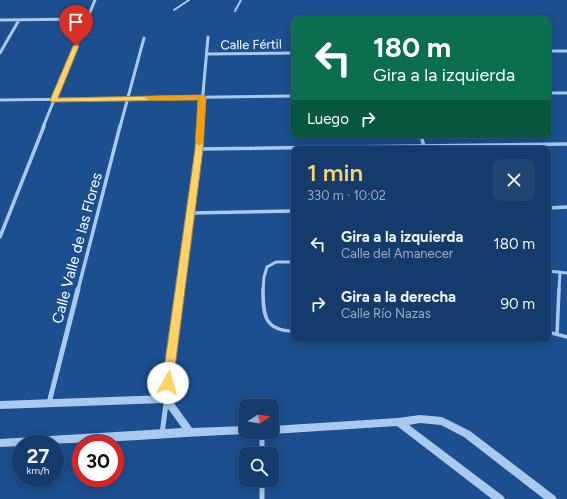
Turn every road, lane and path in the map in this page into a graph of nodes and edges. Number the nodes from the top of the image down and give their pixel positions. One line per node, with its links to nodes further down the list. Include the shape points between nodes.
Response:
1 (95, 0): 6 (street)
2 (189, 0): 4 (lane)
3 (241, 0): 5 (lane)
4 (174, 10)
5 (235, 11)
6 (87, 19): 8 (street); 22 (street)
7 (0, 20): 8 (street)
8 (19, 20): 13 (street)
9 (144, 38): 20 (street, Calle Valle de las Flores)
10 (208, 38): 15 (street)
11 (551, 51): 12 (street)
12 (567, 51)
13 (0, 52)
14 (291, 53): 15 (street, Calle Fértil)
15 (207, 54): 19 (street)
16 (551, 93): 17 (street)
17 (567, 93)
18 (291, 96): 19 (street)
19 (202, 97): 20 (street); 26 (street)
20 (127, 98): 22 (street); 41 (street, Calle Valle de las Flores)
21 (0, 100): 22 (street)
22 (54, 100): 31 (street)
23 (567, 144): 24 (street)
24 (472, 146)
25 (291, 148): 26 (street)
26 (199, 149): 30 (street)
27 (551, 208): 28 (street)
28 (567, 208)
29 (291, 211): 30 (street)
30 (191, 213): 40 (street)
31 (0, 237)
32 (291, 262): 36 (lane, via 271,264 265,268 263,276 265,314 268,323 275,328)
33 (551, 270): 34 (lane)
34 (560, 272): 35 (lane); 38 (lane)
35 (567, 273)
36 (291, 331)
37 (551, 333): 38 (lane)
38 (557, 334): 39 (lane)
39 (567, 337)
40 (166, 399): 41 (street); 46 (street); 47 (street)
41 (49, 403): 42 (street)
42 (0, 405)
43 (398, 422): 45 (street); 51 (street); 52 (street, via 442,420 467,434)
44 (239, 430): 46 (street)
45 (279, 430)
46 (190, 432): 47 (street)
47 (162, 435): 48 (street)
48 (0, 443)
49 (262, 487): 50 (street)
50 (262, 499)
51 (500, 499)
52 (552, 499)

